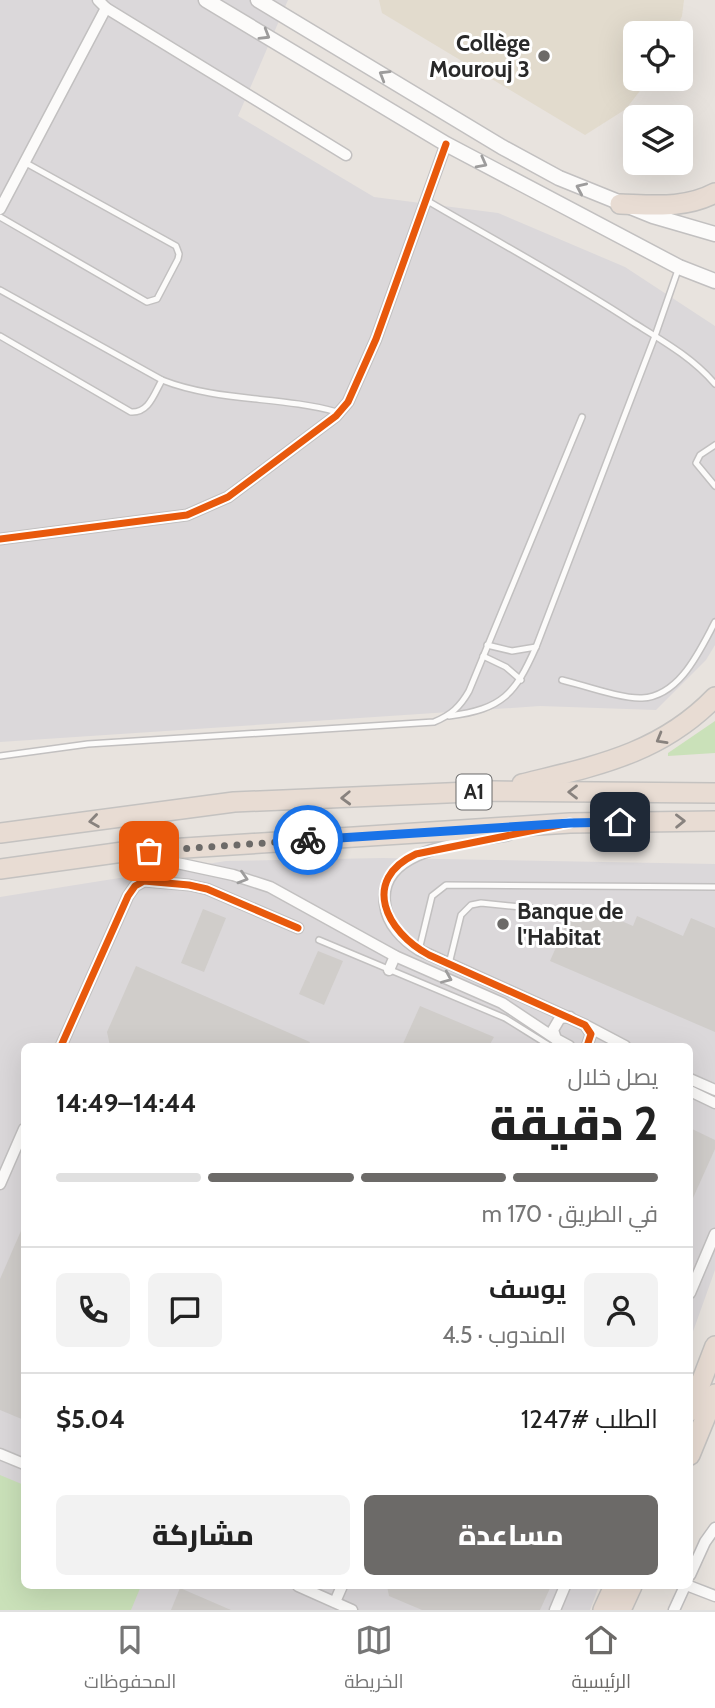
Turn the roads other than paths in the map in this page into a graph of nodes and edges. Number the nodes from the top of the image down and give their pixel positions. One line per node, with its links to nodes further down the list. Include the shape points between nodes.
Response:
1 (206, 0): 4 (main road, one-way to 4)
2 (258, 0): 9 (main road, one-way to 2, via 530,163)
3 (102, 4): 5 (street); 6 (street)
4 (446, 144): 8 (street); 13 (main road, one-way to 13)
5 (346, 155)
6 (26, 163): 10 (street); 11 (lane, via 176,246 178,259 157,299 147,302)
7 (715, 193): 9 (highway, via 674,205)
8 (426, 200): 17 (lane); 20 (street, via 376,339)
9 (620, 204): 12 (main road)
10 (0, 209)
11 (0, 217)
12 (715, 234)
13 (678, 267): 14 (main road); 17 (lane)
14 (715, 281)
15 (0, 290): 18 (lane)
16 (0, 336): 18 (lane, via 131,412 146,408)
17 (655, 336): 19 (lane); 27 (lane)
18 (162, 380): 20 (lane, via 195,391 292,401)
19 (715, 384)
20 (340, 413): 24 (street, via 228,496 187,515)
21 (582, 417): 26 (lane)
22 (715, 445): 23 (lane, via 696,463)
23 (715, 486)
24 (0, 539)
25 (715, 622): 30 (lane, via 688,669 653,696 631,697)
26 (487, 645): 27 (lane, via 512,651); 28 (lane)
27 (536, 647): 29 (lane)
28 (483, 656): 29 (lane); 32 (lane, via 461,705)
29 (521, 680): 32 (lane, via 490,705)
30 (562, 680)
31 (715, 697): 34 (highway, one-way to 34, via 672,733 625,757)
32 (449, 716): 33 (lane, via 434,722 88,744)
33 (0, 755)
34 (493, 791): 35 (highway, A1, one-way to 34); 38 (highway, A1, one-way to 38, via 234,802)
35 (715, 793)
36 (715, 821): 37 (highway, A1, one-way to 36)
37 (570, 823): 39 (highway, A1); 46 (street, via 424,852 402,862 388,882 385,905 394,926)
38 (0, 833)
39 (122, 852): 40 (highway); 41 (highway, A1)
40 (177, 863): 47 (street, one-way to 47, via 270,887)
41 (0, 869)
42 (715, 887): 46 (lane, via 446,885 432,896)
43 (541, 909): 48 (lane, via 471,905 461,915)
44 (298, 928): 52 (street, via 207,889 144,881 128,896)
45 (319, 940): 49 (lane)
46 (419, 950): 48 (street)
47 (395, 956): 49 (street); 53 (street, one-way to 53, via 485,994 514,1010)
48 (449, 964): 50 (street)
49 (389, 970): 53 (lane)
50 (570, 1017): 51 (street); 53 (street, via 556,1021)
51 (585, 1025): 54 (street, via 591,1034); 55 (street)
52 (62, 1043)
53 (553, 1043)
54 (588, 1043)
55 (619, 1043)
56 (693, 1080): 57 (street)
57 (715, 1090)
58 (693, 1092): 59 (street)
59 (715, 1103)
60 (21, 1136): 61 (street)
61 (0, 1184)
62 (715, 1234): 63 (street)
63 (693, 1286)
64 (715, 1346): 66 (highway)
65 (715, 1394): 67 (highway)
66 (693, 1403)
67 (693, 1448)
68 (0, 1454): 69 (street)
69 (21, 1463)
70 (715, 1528): 71 (street)
71 (693, 1568)
72 (693, 1588): 79 (street)
73 (305, 1589): 80 (street)
74 (341, 1589): 80 (street)
75 (564, 1589): 82 (street)
76 (613, 1589): 83 (highway)
77 (631, 1589): 84 (highway)
78 (685, 1589): 85 (street)
79 (715, 1597)
80 (335, 1602): 81 (street)
81 (352, 1610)
82 (555, 1610)
83 (603, 1610)
84 (621, 1610)
85 (674, 1610)

